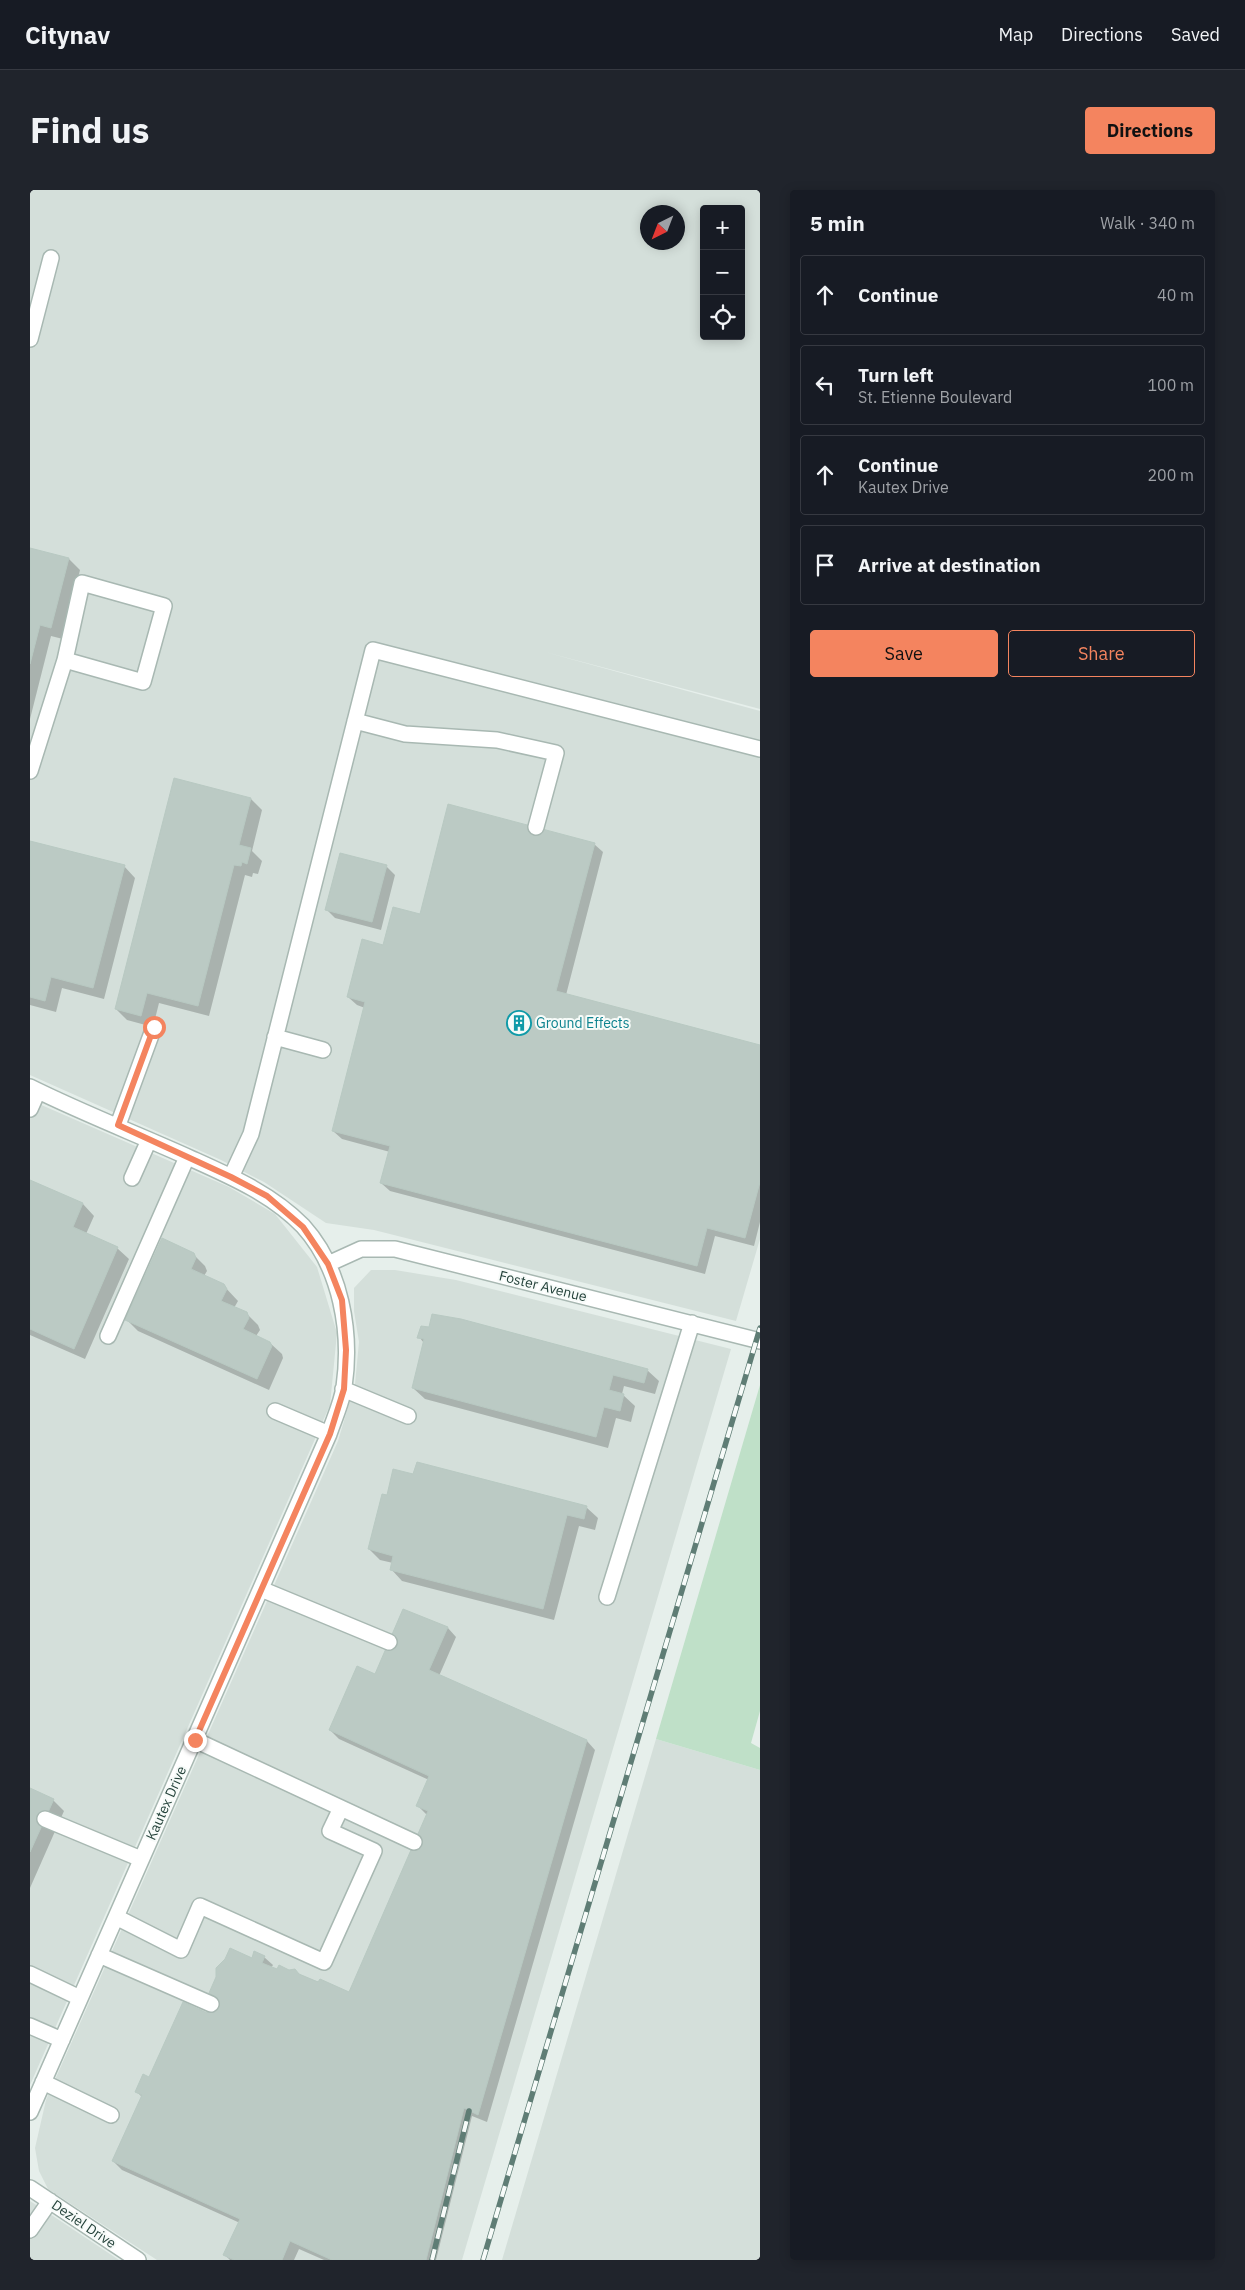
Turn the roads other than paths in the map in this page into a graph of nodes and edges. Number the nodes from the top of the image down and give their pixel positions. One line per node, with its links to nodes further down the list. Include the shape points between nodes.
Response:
1 (51, 258): 2 (street)
2 (30, 339)
3 (65, 660): 3 (street, via 82,583 164,606 143,682); 6 (street)
4 (355, 721): 5 (street, via 373,650); 7 (street, via 405,734 497,740 556,753); 9 (street)
5 (760, 749)
6 (30, 771)
7 (536, 827)
8 (154, 1027): 13 (street)
9 (275, 1037): 10 (street); 16 (street, via 251,1134)
10 (323, 1050)
11 (34, 1089): 12 (street); 13 (street, Kautex Drive)
12 (30, 1109)
13 (118, 1125): 14 (street, Kautex Drive)
14 (149, 1140): 15 (street, Kautex Drive); 17 (street)
15 (187, 1157): 16 (street, Kautex Drive); 20 (street)
16 (231, 1177): 18 (street, Kautex Drive, via 267,1196 303,1227)
17 (132, 1178)
18 (328, 1264): 19 (street, Foster Avenue, via 361,1249 394,1249); 22 (street, Kautex Drive, via 342,1300 346,1350)
19 (692, 1323): 21 (street, Foster Avenue); 27 (street)
20 (108, 1336)
21 (760, 1340)
22 (343, 1389): 24 (street); 25 (street, Kautex Drive)
23 (275, 1411): 25 (street)
24 (408, 1416)
25 (330, 1434): 26 (street, Kautex Drive)
26 (261, 1589): 28 (street); 29 (street, Kautex Drive)
27 (607, 1597)
28 (389, 1642)
29 (195, 1740): 30 (street); 33 (street, Kautex Drive)
30 (340, 1808): 32 (street); 34 (street, via 330,1831 374,1851 324,1962 200,1906 181,1950)
31 (45, 1819): 33 (street)
32 (414, 1842)
33 (141, 1859): 34 (street, Kautex Drive)
34 (116, 1917): 35 (street, Kautex Drive)
35 (99, 1955): 37 (street, Kautex Drive); 38 (street)
36 (30, 1974): 37 (street)
37 (80, 1998): 40 (street, Kautex Drive)
38 (211, 2004)
39 (30, 2026): 40 (street)
40 (62, 2040): 41 (street, Kautex Drive)
41 (44, 2082): 42 (street, Kautex Drive); 43 (street)
42 (30, 2112)
43 (111, 2115)
44 (30, 2188): 45 (street, Deziel Drive)
45 (50, 2201): 46 (street); 47 (street, Deziel Drive)
46 (30, 2230)
47 (138, 2260)

